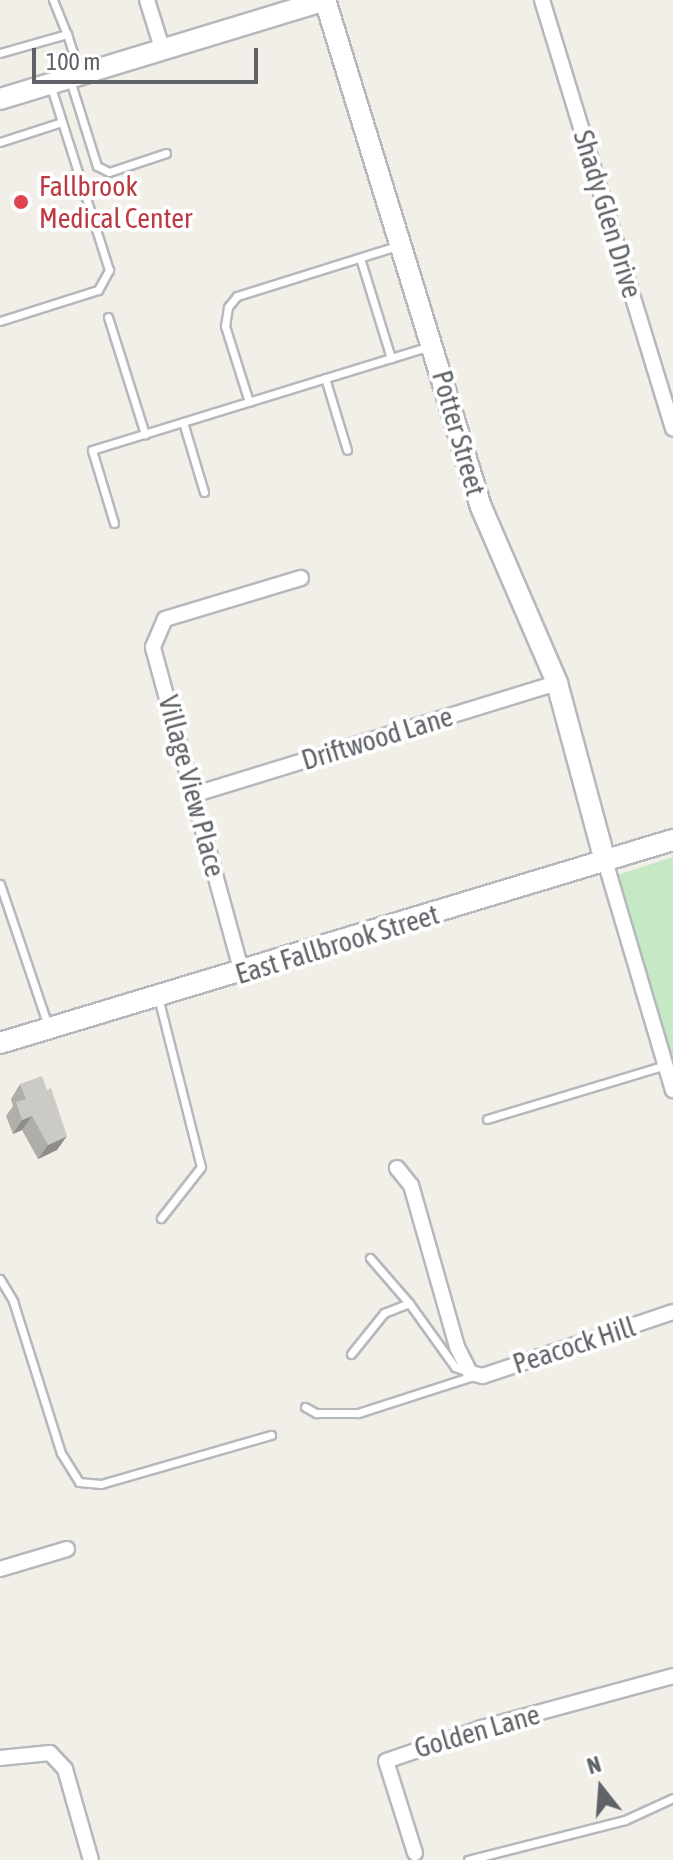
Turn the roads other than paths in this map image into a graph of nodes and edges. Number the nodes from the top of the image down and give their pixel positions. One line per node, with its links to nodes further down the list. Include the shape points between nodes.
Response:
1 (53, 0): 5 (lane)
2 (147, 0): 6 (street)
3 (325, 0): 6 (street); 13 (street, Potter Street)
4 (542, 0): 22 (street, Shady Glen Drive)
5 (67, 34): 7 (lane); 8 (lane)
6 (163, 51): 8 (street)
7 (0, 53)
8 (67, 79): 9 (street); 10 (lane); 12 (lane, via 97,166 109,172)
9 (0, 99)
10 (62, 122): 11 (lane); 16 (lane, via 109,270 98,290)
11 (0, 142)
12 (166, 153)
13 (402, 245): 14 (lane); 17 (street, Potter Street)
14 (360, 258): 18 (lane); 20 (lane, via 237,296 228,307 225,326)
15 (108, 317): 23 (lane)
16 (0, 321)
17 (434, 345): 18 (lane); 28 (street, Potter Street, via 481,507)
18 (391, 358): 19 (lane)
19 (325, 378): 20 (lane); 24 (lane)
20 (249, 402): 21 (lane)
21 (183, 422): 23 (lane); 25 (lane)
22 (673, 428)
23 (145, 434): 26 (lane, via 92,450)
24 (347, 450)
25 (204, 492)
26 (114, 523)
27 (301, 578): 29 (street, Village View Place, via 165,619 153,647)
28 (557, 683): 29 (street, Driftwood Lane); 31 (street, Potter Street)
29 (196, 794): 33 (street, Village View Place)
30 (673, 840): 31 (street, East Fallbrook Street)
31 (605, 861): 33 (street, East Fallbrook Street); 37 (street)
32 (0, 884): 35 (lane)
33 (242, 973): 34 (street, East Fallbrook Street)
34 (158, 997): 35 (street, East Fallbrook Street); 41 (lane, via 201,1167)
35 (49, 1029): 36 (street, East Fallbrook Street)
36 (0, 1043)
37 (666, 1065): 38 (street); 39 (lane)
38 (673, 1090)
39 (487, 1119)
40 (397, 1168): 47 (street, via 411,1185 457,1347)
41 (161, 1218)
42 (370, 1258): 44 (lane)
43 (0, 1279): 49 (lane, via 13,1301 61,1453 79,1482 101,1484)
44 (409, 1303): 46 (lane, via 384,1313); 47 (lane, via 455,1367)
45 (673, 1312): 47 (street, Peacock Hill)
46 (351, 1354)
47 (473, 1374): 48 (lane, via 358,1413 316,1413)
48 (305, 1407)
49 (271, 1435)
50 (67, 1549): 51 (street)
51 (0, 1569)
52 (673, 1676): 55 (street, Golden Lane, via 482,1728 386,1761)
53 (0, 1758): 56 (street, via 50,1753 65,1769)
54 (673, 1798): 57 (lane, via 625,1820)
55 (419, 1857)
56 (91, 1860)
57 (468, 1860)

